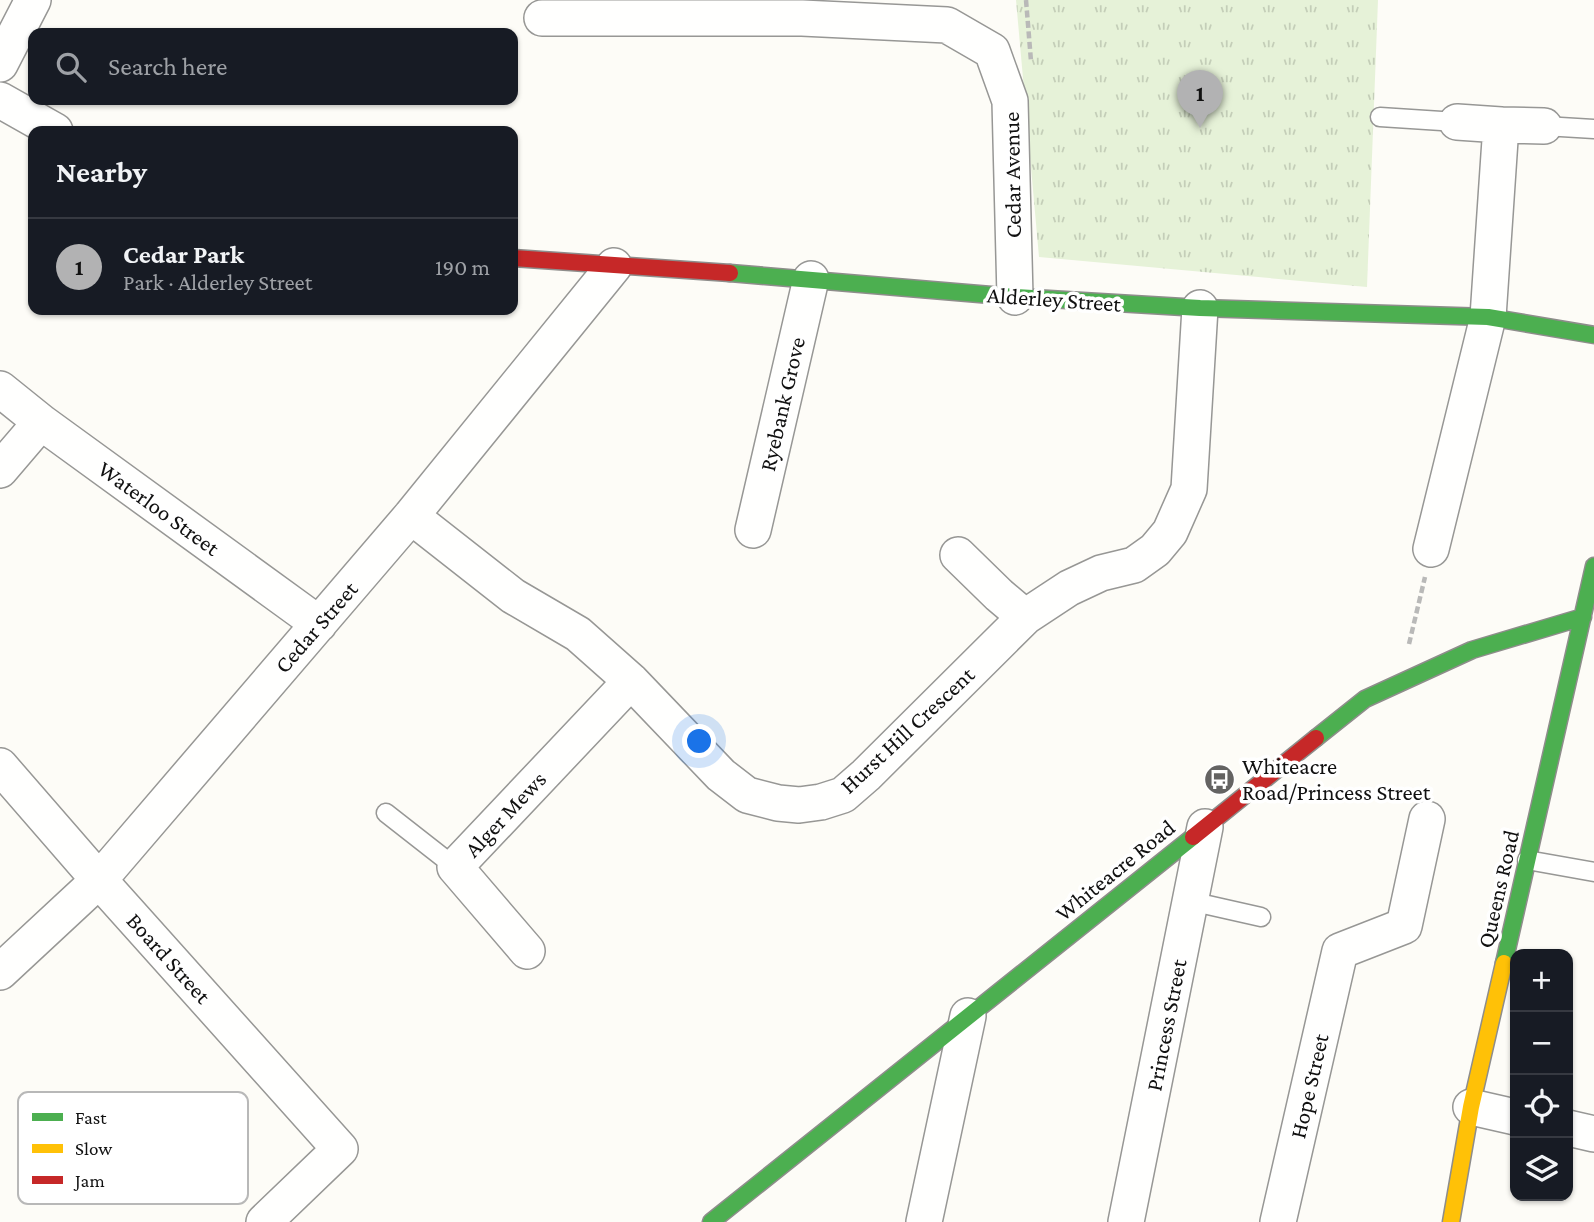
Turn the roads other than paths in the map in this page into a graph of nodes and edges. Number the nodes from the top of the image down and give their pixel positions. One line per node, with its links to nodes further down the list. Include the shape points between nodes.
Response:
1 (33, 0): 4 (street)
2 (800, 9): 3 (street, Cedar Avenue); 15 (street, Cedar Avenue, via 947,24 992,51 1010,101)
3 (541, 18)
4 (0, 64)
5 (0, 100): 9 (street)
6 (1380, 117): 7 (lane)
7 (1457, 122): 8 (street)
8 (1501, 125): 10 (street); 17 (street)
9 (46, 126)
10 (1544, 126): 11 (lane)
11 (1594, 129)
12 (518, 258): 13 (main road, Alderley Street)
13 (614, 266): 14 (main road, Alderley Street); 22 (street, Cedar Street)
14 (811, 279): 15 (main road, Alderley Street); 23 (street, Ryebank Grove)
15 (1015, 297): 16 (main road, Alderley Street)
16 (1200, 308): 17 (main road, Alderley Street); 27 (street, Hurst Hill Crescent, via 1189,489 1170,532 1134,565 1069,588)
17 (1488, 317): 18 (main road, Alderley Street); 24 (street)
18 (1594, 335)
19 (0, 389): 20 (street, Waterloo Street)
20 (41, 422): 21 (street); 29 (street, Waterloo Street)
21 (0, 470)
22 (411, 516): 29 (street, Cedar Street); 30 (street, Hurst Hill Crescent, via 513,596 578,634)
23 (753, 530)
24 (1431, 549)
25 (958, 555): 27 (street)
26 (1594, 566): 28 (main road, Queens Road)
27 (1025, 617): 30 (street, Hurst Hill Crescent, via 866,775 843,795 821,802 799,805 747,795 721,775)
28 (1583, 617): 34 (main road, Whiteacre Road, via 1472,650 1365,699); 35 (main road, Queens Road)
29 (319, 624): 38 (street, Cedar Street)
30 (631, 681): 36 (street, Alger Mews)
31 (0, 766): 38 (street, Board Street)
32 (386, 813): 36 (lane)
33 (1427, 820): 52 (street, Hope Street, via 1404,926 1340,951)
34 (1205, 827): 39 (street, Princess Street); 43 (main road, Whiteacre Road)
35 (1527, 860): 37 (lane); 44 (main road, Queens Road)
36 (455, 867): 41 (street, Alger Mews)
37 (1594, 872)
38 (99, 880): 42 (street, Cedar Street); 48 (street, Board Street, via 340,1149)
39 (1190, 901): 40 (lane); 51 (street, Princess Street)
40 (1261, 917)
41 (527, 951)
42 (0, 972)
43 (968, 1016): 49 (main road, Whiteacre Road); 50 (street)
44 (1471, 1107): 45 (street); 53 (main road, Queens Road)
45 (1510, 1116)
46 (1573, 1129): 47 (street)
47 (1594, 1134)
48 (264, 1222)
49 (711, 1222)
50 (923, 1222)
51 (1126, 1222)
52 (1278, 1222)
53 (1451, 1222)

